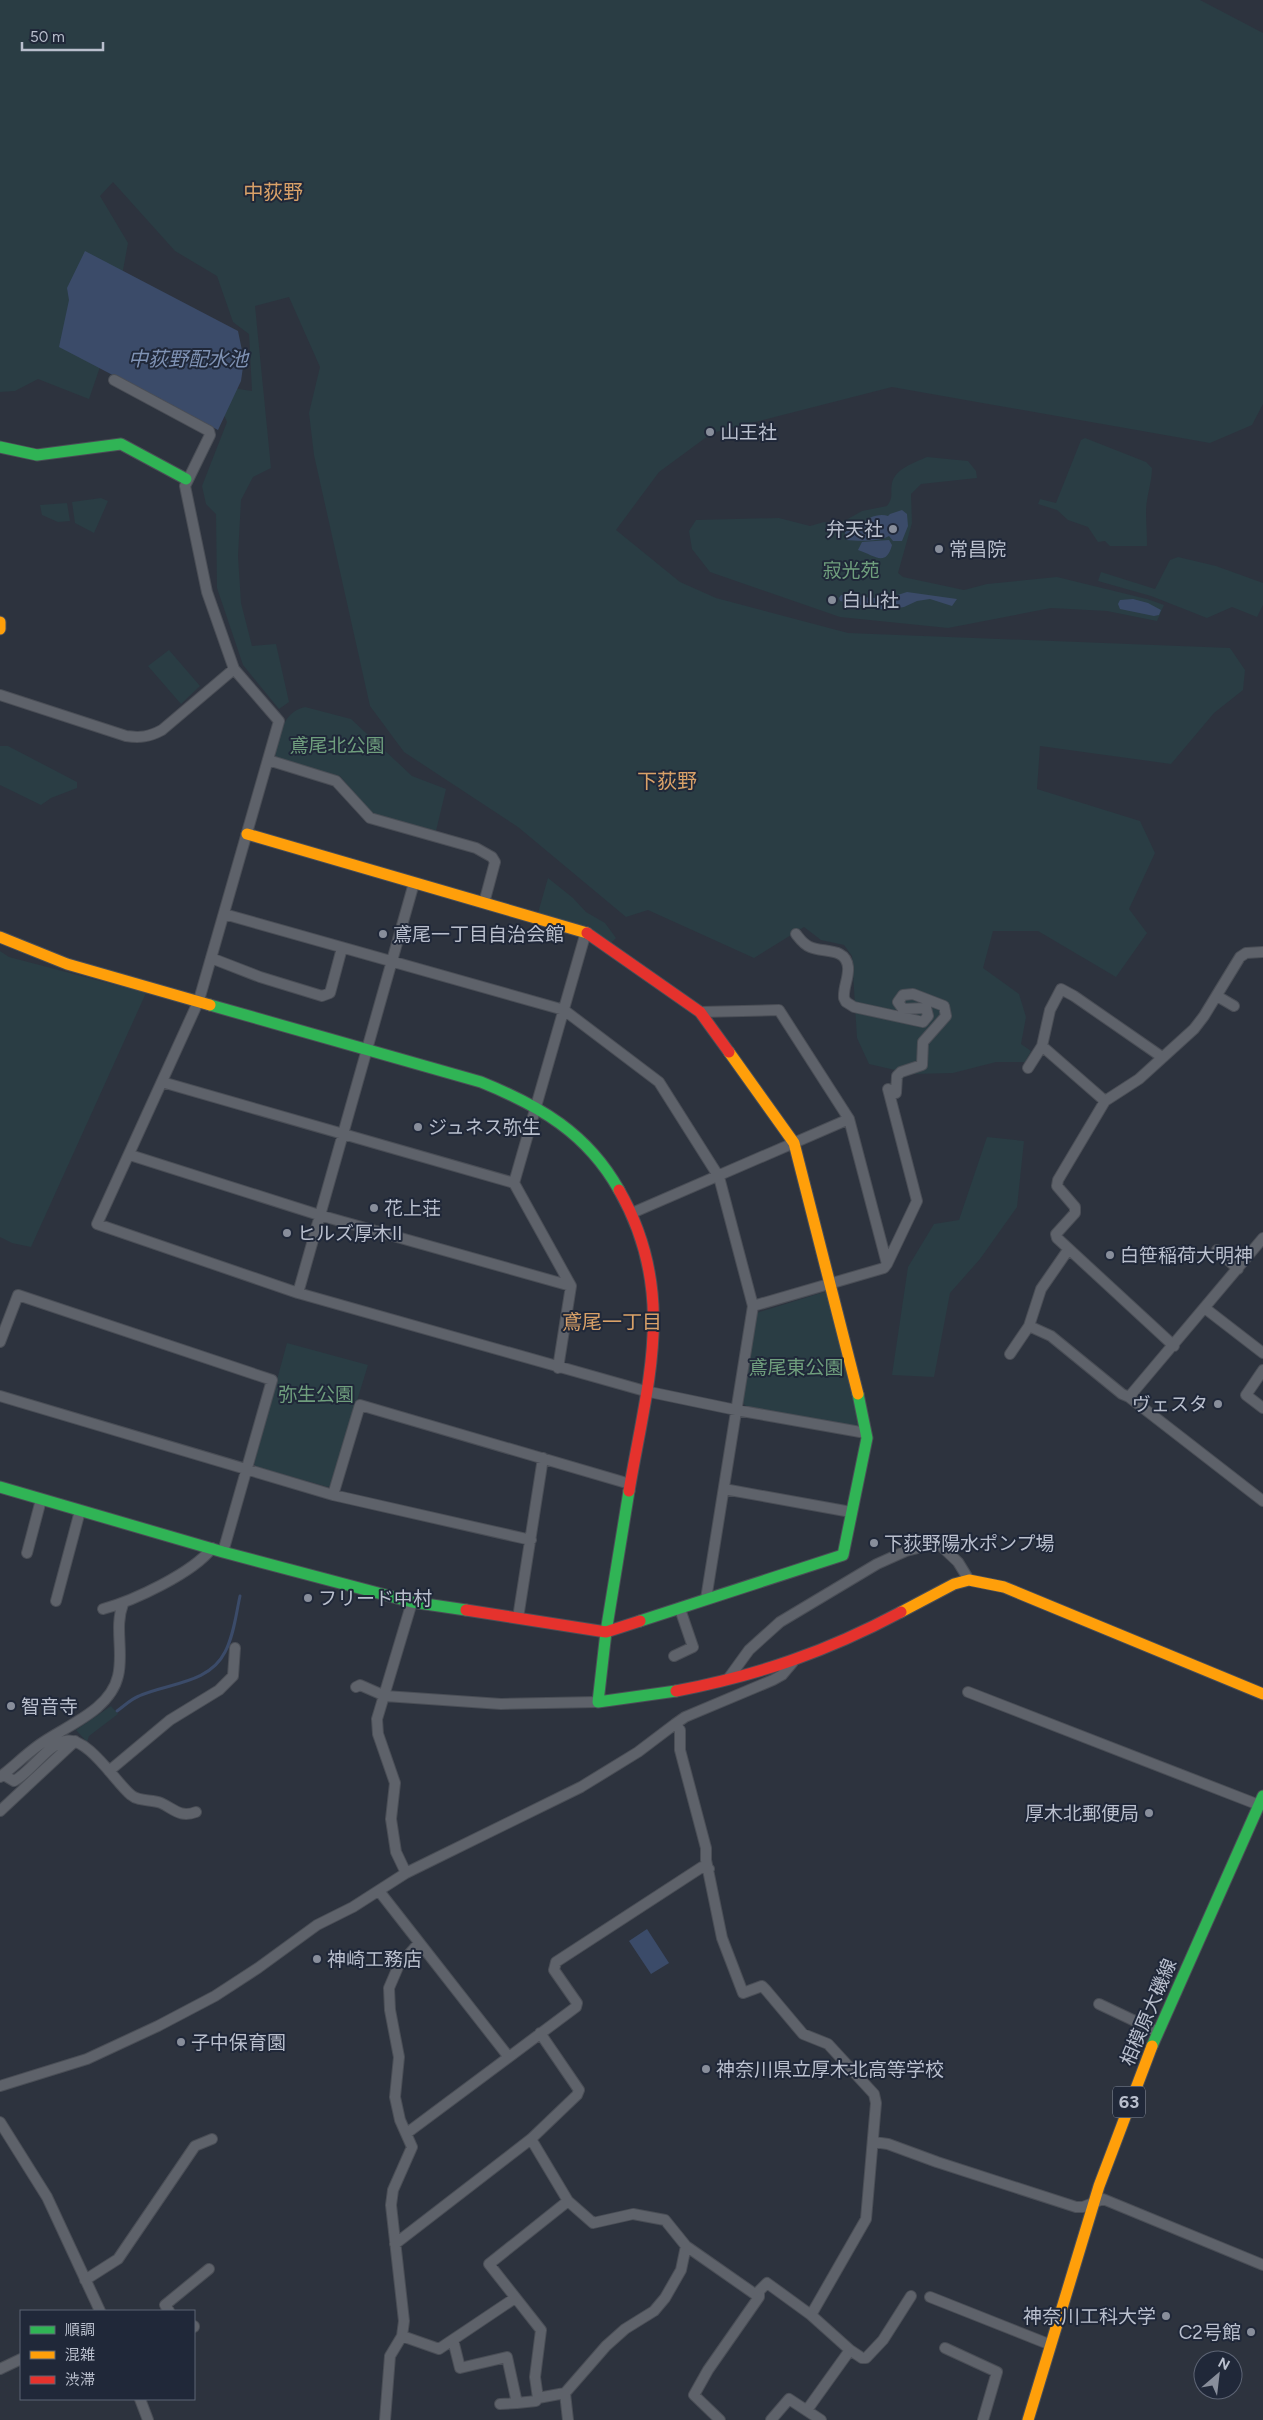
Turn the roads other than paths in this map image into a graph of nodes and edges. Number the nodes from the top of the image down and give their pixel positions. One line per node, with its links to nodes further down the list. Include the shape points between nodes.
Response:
1 (114, 380): 3 (street, via 209,431 210,435)
2 (0, 446): 3 (street, via 38,455 120,444)
3 (186, 479): 6 (street, via 207,592)
4 (0, 622): 5 (street)
5 (0, 628)
6 (234, 669): 7 (street, via 162,730 139,738); 8 (street, via 279,720)
7 (0, 695)
8 (268, 760): 9 (street); 11 (street, via 336,781 370,818 476,848 492,857 495,862)
9 (247, 834): 10 (street); 12 (street)
10 (414, 883): 11 (street); 19 (street)
11 (484, 903): 13 (street)
12 (224, 914): 16 (street); 18 (street)
13 (586, 932): 23 (street); 24 (street)
14 (796, 934): 43 (street, via 812,948 843,956 848,965 844,998 854,1007 923,1022 928,1016 926,1008 903,1009 898,1002 903,995 913,994 944,1006 946,1016 923,1042 922,1065 901,1072 891,1092 917,1201)
15 (0, 937): 21 (street, via 67,964)
16 (342, 948): 18 (street, via 330,993 322,996); 19 (street)
17 (1263, 952): 20 (street, via 1246,953 1240,957)
18 (211, 958): 21 (street)
19 (392, 962): 23 (street); 26 (street)
20 (1217, 996): 22 (street); 27 (street, via 1194,1029)
21 (199, 1000): 26 (street); 29 (street)
22 (1234, 1006)
23 (564, 1010): 31 (street); 36 (street, via 659,1082)
24 (700, 1012): 32 (street, via 779,1010); 34 (street)
25 (1042, 1046): 27 (street, via 1050,1010 1061,989); 28 (street); 30 (street)
26 (366, 1049): 31 (street, via 481,1082); 33 (street)
27 (1162, 1057): 30 (street, via 1139,1078)
28 (1028, 1068)
29 (162, 1082): 33 (street); 35 (street)
30 (1105, 1101): 41 (street, via 1058,1180 1057,1186 1075,1207 1075,1213 1056,1234)
31 (536, 1106): 37 (street); 38 (street, via 559,1120 584,1143 621,1190)
32 (849, 1119): 34 (street); 43 (street)
33 (343, 1135): 37 (street); 39 (street)
34 (794, 1142): 36 (street); 45 (street)
35 (130, 1154): 39 (street); 47 (street, via 97,1224)
36 (719, 1177): 38 (street); 48 (street)
37 (514, 1183): 46 (street)
38 (632, 1213): 57 (street, via 644,1242 652,1275 655,1314)
39 (319, 1215): 46 (street); 47 (street)
40 (1263, 1238): 44 (street)
41 (1068, 1250): 50 (street, via 1041,1289); 52 (street)
42 (1217, 1250): 44 (street)
43 (887, 1264): 45 (street, via 884,1268)
44 (1238, 1269): 49 (street)
45 (831, 1283): 48 (street); 62 (street)
46 (571, 1286): 55 (street)
47 (298, 1294): 55 (street)
48 (753, 1306): 61 (street)
49 (1206, 1309): 52 (street); 53 (street)
50 (1030, 1326): 54 (street); 59 (street, via 1051,1336)
51 (0, 1342): 64 (street, via 18,1295 272,1380)
52 (1174, 1346): 59 (street)
53 (1263, 1353)
54 (1010, 1354)
55 (558, 1368): 57 (street)
56 (1263, 1370): 60 (street, via 1246,1389 1246,1395)
57 (645, 1391): 61 (street); 65 (street)
58 (0, 1396): 64 (street)
59 (1129, 1398): 70 (street)
60 (1263, 1408)
61 (736, 1410): 62 (street); 67 (street)
62 (866, 1433): 72 (street)
63 (543, 1458): 65 (street); 68 (street, via 360,1406); 73 (street)
64 (247, 1469): 68 (street); 74 (street)
65 (630, 1484): 84 (street)
66 (0, 1487): 69 (street)
67 (724, 1489): 72 (street); 77 (street)
68 (333, 1495): 73 (street)
69 (41, 1500): 71 (street); 75 (street)
70 (1263, 1501)
71 (80, 1510): 74 (street); 78 (street)
72 (851, 1512): 77 (street, via 842,1555)
73 (531, 1540): 83 (street)
74 (217, 1550): 79 (street); 80 (street, via 180,1576)
75 (27, 1553)
76 (969, 1580): 87 (street, via 954,1584 867,1629); 88 (street, via 958,1562 938,1543 906,1550 780,1622 749,1650); 91 (street, via 1004,1587)
77 (706, 1599): 82 (street)
78 (56, 1601)
79 (412, 1602): 83 (street); 92 (street)
80 (123, 1604): 81 (street); 97 (street, via 119,1615 121,1662 112,1692 98,1707 38,1746)
81 (104, 1609)
82 (680, 1609): 84 (street); 86 (street, via 693,1647)
83 (518, 1618): 84 (street)
84 (606, 1632): 93 (street)
85 (235, 1648): 96 (street, via 233,1676 220,1690 170,1720)
86 (674, 1656)
87 (794, 1661): 88 (street); 94 (street, via 773,1680)
88 (728, 1679): 93 (street, via 656,1695)
89 (356, 1688): 92 (street, via 360,1685)
90 (968, 1692): 98 (street)
91 (1263, 1694)
92 (385, 1696): 93 (street, via 501,1704); 102 (street, via 377,1719 378,1734 395,1783 391,1819 396,1852)
93 (598, 1702)
94 (675, 1724): 101 (street, via 680,1730 680,1750); 102 (street, via 638,1752 581,1787)
95 (75, 1741): 96 (street, via 88,1748); 97 (street, via 65,1740 14,1781); 99 (street)
96 (109, 1772): 100 (street, via 133,1797 160,1803 180,1814)
97 (2, 1776)
98 (1261, 1801): 106 (street, 相模原大磯線 / 63)
99 (0, 1811)
100 (196, 1812)
101 (709, 1868): 107 (street, via 702,1867 556,1962 554,1970 577,2003); 114 (street, via 722,1938 743,1993 762,1986 803,2034 828,2044 874,2094)
102 (406, 1873): 103 (street)
103 (379, 1891): 104 (street); 109 (street, via 317,1925 215,1996 158,2026 87,2059)
104 (418, 1944): 108 (street); 111 (street, via 398,1967 389,1988 399,2057 395,2097 400,2120)
105 (1099, 2004): 106 (street)
106 (1158, 2032): 116 (street, 相模原大磯線 / 63)
107 (540, 2033): 108 (street); 113 (street, via 579,2090)
108 (508, 2056): 111 (street)
109 (0, 2086)
110 (0, 2122): 121 (street, via 47,2197)
111 (407, 2133): 117 (street, via 411,2153 393,2190 391,2205)
112 (212, 2139): 121 (street, via 195,2146 118,2259)
113 (530, 2140): 115 (street); 117 (street)
114 (874, 2142): 116 (street, via 1076,2207); 128 (street, via 866,2219)
115 (568, 2201): 118 (street, via 593,2223 633,2214 665,2220); 125 (street, via 489,2264)
116 (1093, 2202): 119 (street, via 1103,2199); 131 (street, 相模原大磯線 / 63)
117 (394, 2244): 129 (street, via 404,2321)
118 (686, 2246): 123 (street); 136 (street, via 681,2270 665,2298 654,2311 625,2329 606,2346)
119 (1263, 2265)
120 (209, 2269): 127 (street, via 165,2304)
121 (85, 2280): 126 (street)
122 (911, 2296): 133 (street, via 883,2340 866,2358)
123 (759, 2297): 128 (street, via 759,2291 767,2283); 145 (street, via 694,2395)
124 (930, 2297): 131 (street)
125 (515, 2298): 130 (street); 137 (street, via 541,2330 535,2377)
126 (100, 2310)
127 (168, 2310)
128 (811, 2314): 133 (street)
129 (402, 2336): 130 (street, via 440,2349); 143 (street, via 390,2356)
130 (453, 2340): 139 (street, via 460,2374 507,2353)
131 (1051, 2344): 149 (street, 相模原大磯線 / 63)
132 (945, 2348): 148 (street, via 997,2372)
133 (850, 2350): 141 (street)
134 (20, 2359): 135 (street)
135 (0, 2369)
136 (565, 2392): 137 (street); 144 (street)
137 (538, 2398): 139 (street, via 536,2401)
138 (140, 2400): 142 (street)
139 (517, 2402): 140 (street)
140 (500, 2404)
141 (807, 2410): 146 (street, via 789,2399); 147 (street)
142 (148, 2420)
143 (385, 2420)
144 (568, 2420)
145 (720, 2420)
146 (771, 2420)
147 (821, 2420)
148 (983, 2420)
149 (1028, 2420)

